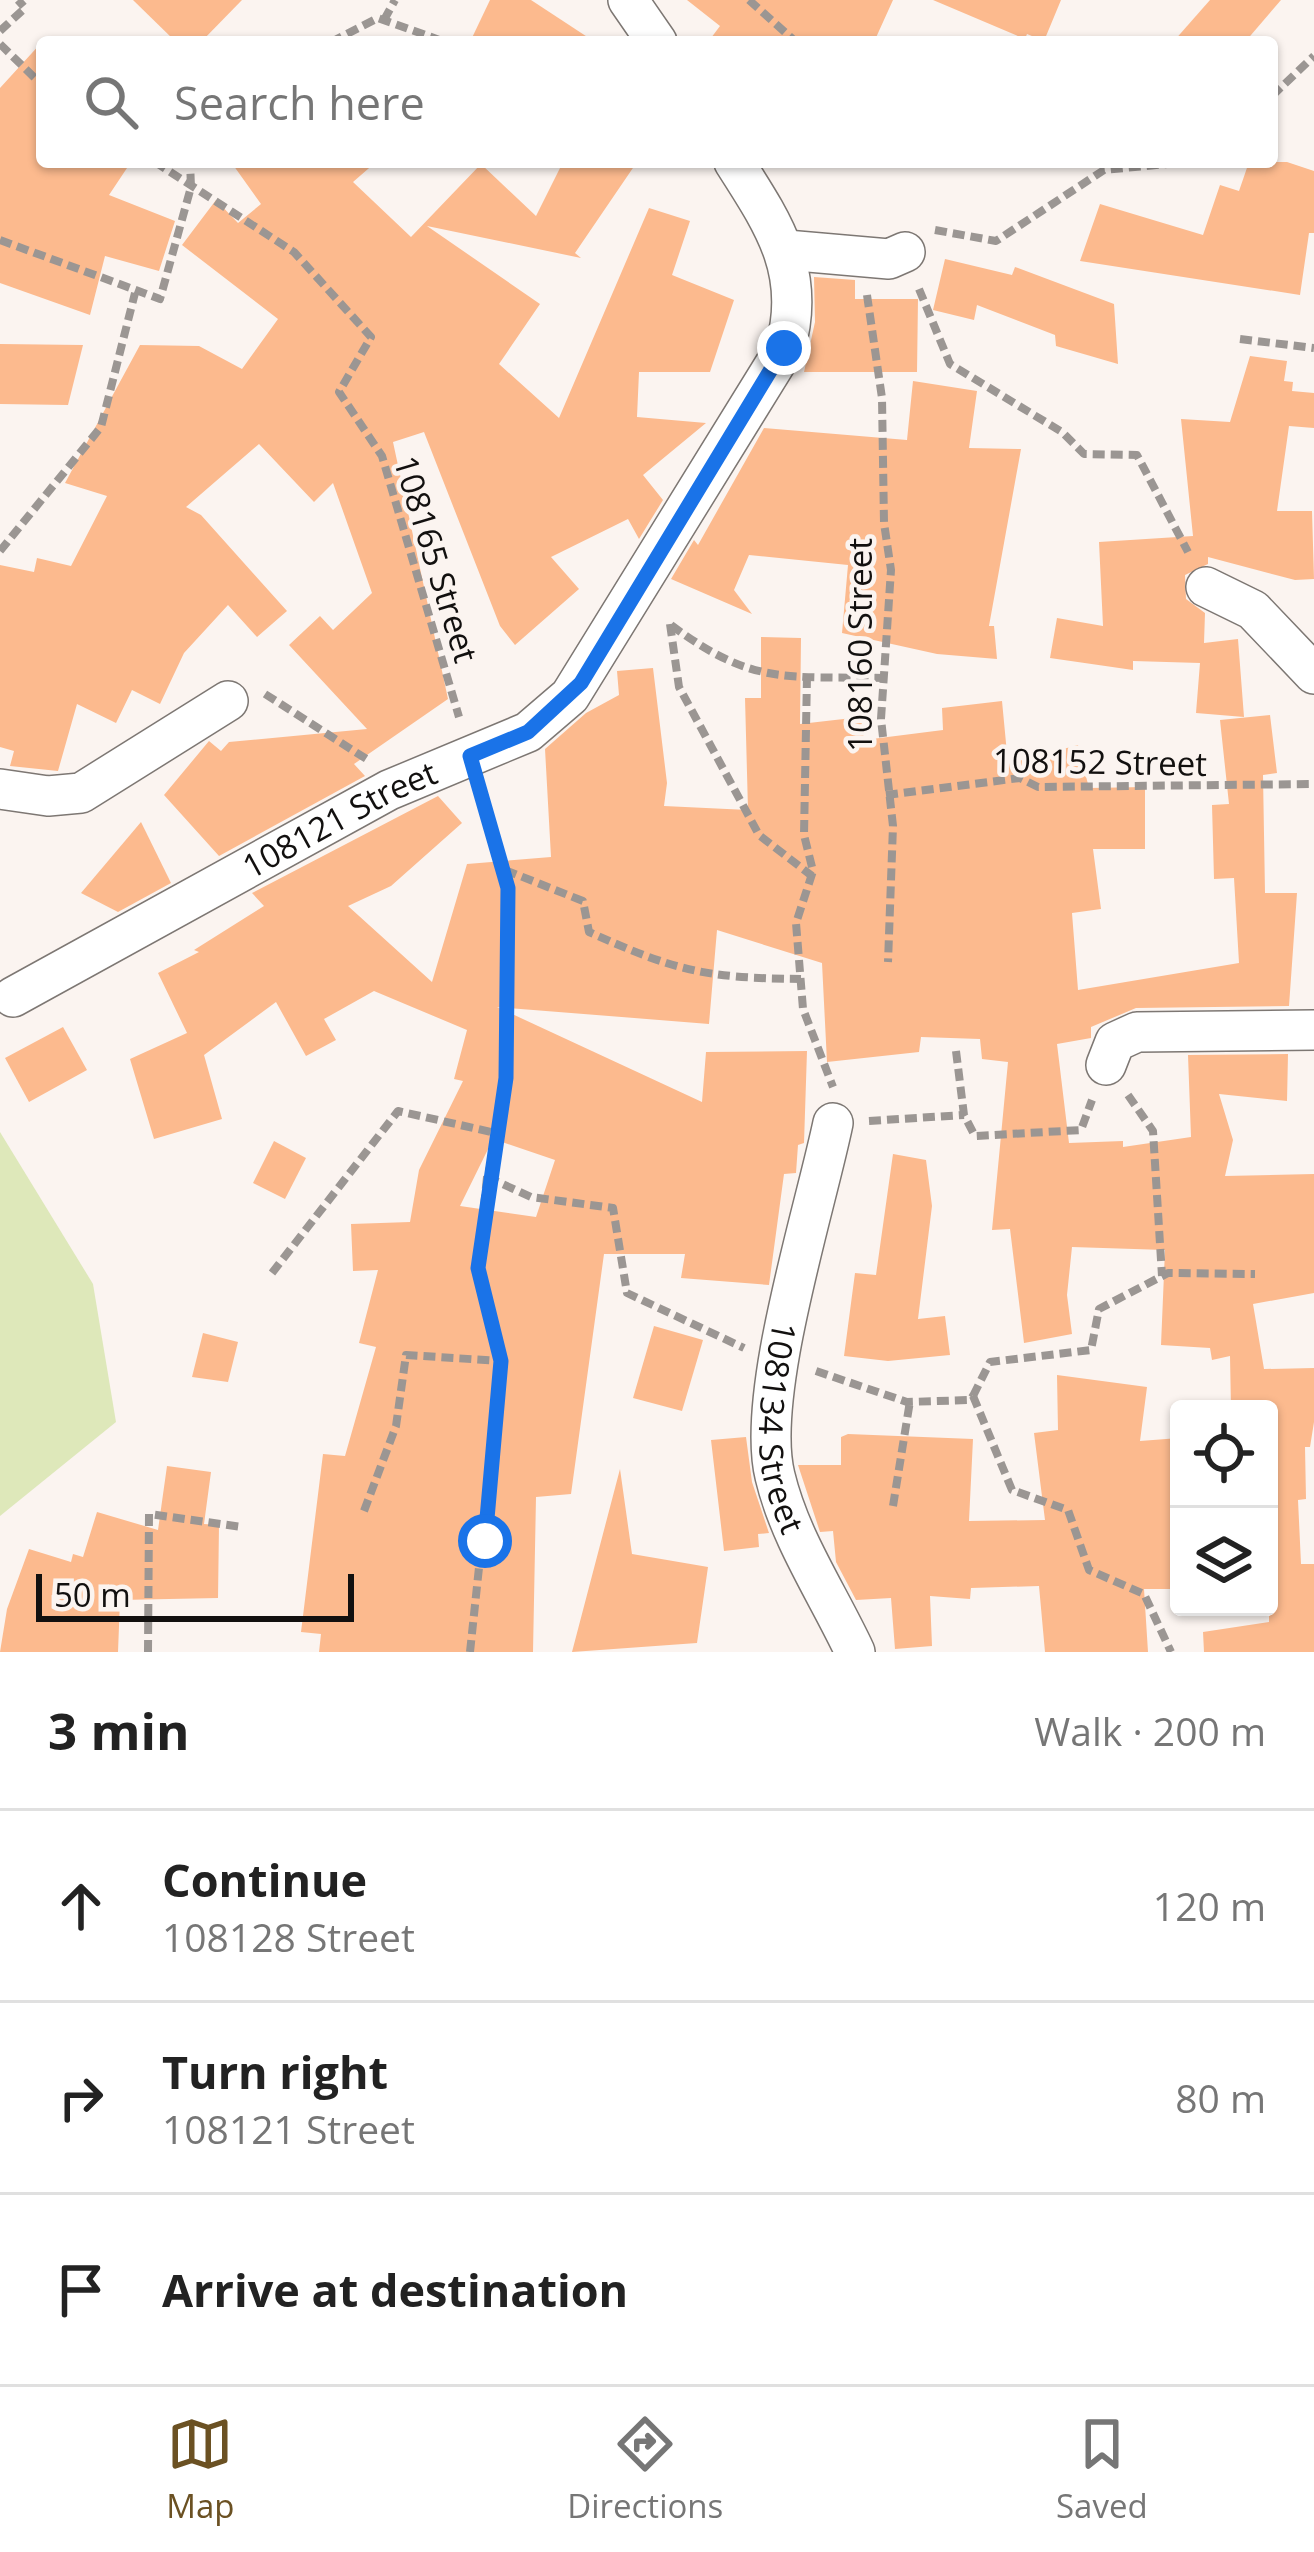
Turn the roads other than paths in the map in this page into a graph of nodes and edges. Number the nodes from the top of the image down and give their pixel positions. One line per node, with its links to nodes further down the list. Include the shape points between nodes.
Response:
1 (628, 0): 2 (street)
2 (652, 36)
3 (738, 168): 4 (street, 108121 Street)
4 (786, 250): 5 (street, via 889,259); 10 (street, 108121 Street, via 791,320 779,359 581,683 528,732 389,790)
5 (905, 252)
6 (1206, 587): 7 (street, via 1252,610)
7 (1314, 674)
8 (228, 701): 9 (street, via 81,793)
9 (0, 789)
10 (13, 997)
11 (1314, 1030): 12 (street, via 1137,1032 1115,1042)
12 (1106, 1065)
13 (833, 1123): 14 (street, 108134 Street, via 778,1359 773,1470 790,1523)
14 (855, 1652)

